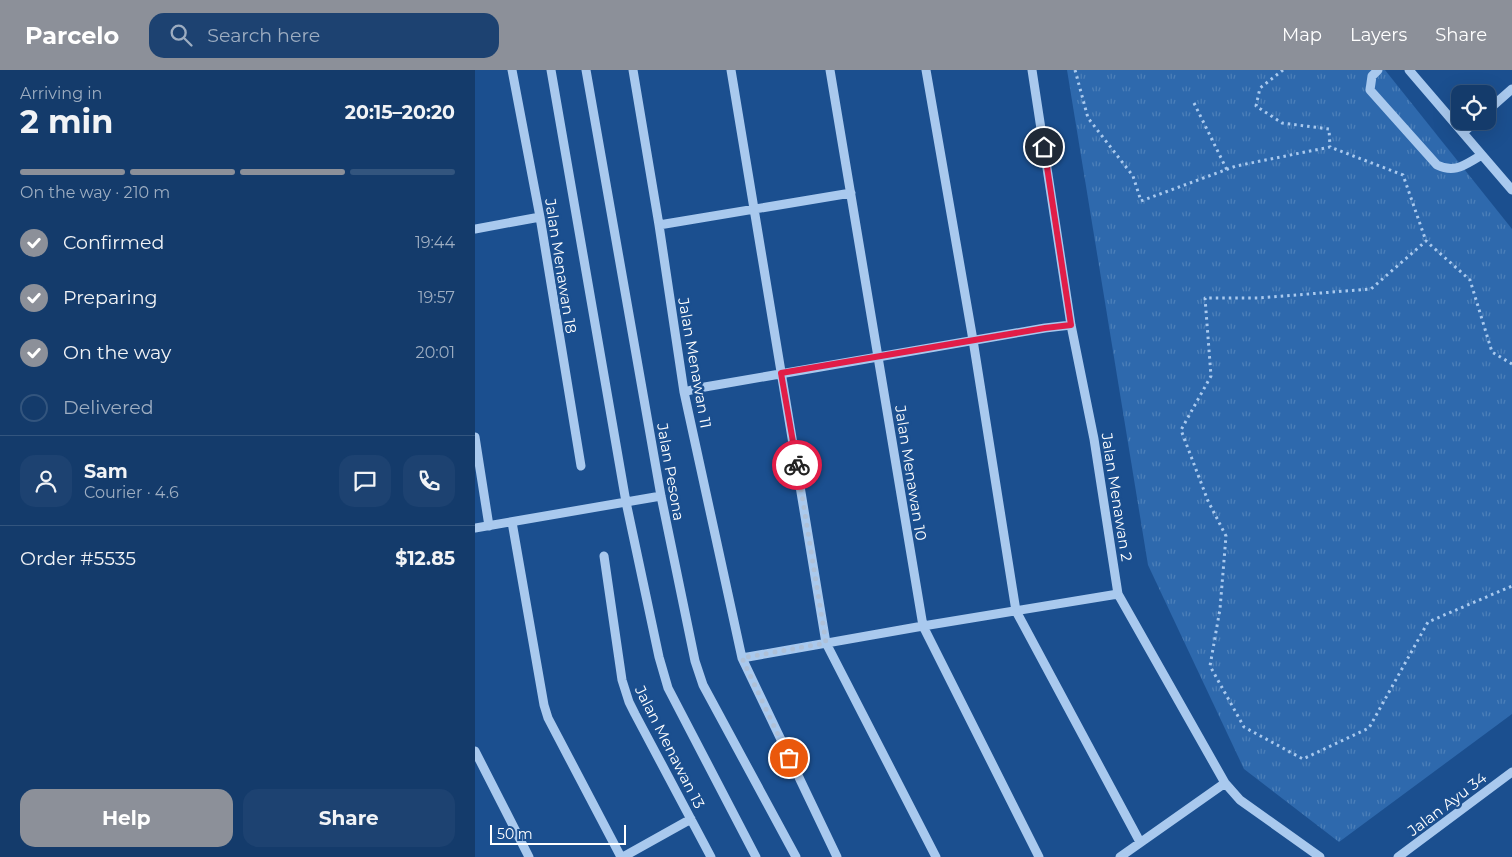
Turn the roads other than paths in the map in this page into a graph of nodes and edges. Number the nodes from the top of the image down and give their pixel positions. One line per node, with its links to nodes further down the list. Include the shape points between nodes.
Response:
1 (513, 70): 19 (street, Jalan Menawan 18)
2 (551, 70): 30 (street)
3 (586, 70): 29 (street, Jalan Pesona)
4 (633, 70): 20 (street, Jalan Menawan 11)
5 (731, 70): 18 (street)
6 (830, 70): 17 (street, Jalan Menawan 10)
7 (926, 70): 23 (street)
8 (1032, 70): 22 (street, Jalan Menawan 2)
9 (1378, 70): 15 (street, via 1370,90 1437,165 1454,169)
10 (1409, 70): 14 (street)
11 (1512, 89): 12 (street)
12 (1496, 103)
13 (1465, 130): 14 (street)
14 (1463, 132): 15 (street)
15 (1482, 155): 16 (street)
16 (1512, 190)
17 (851, 193): 18 (street); 24 (street, Jalan Menawan 10)
18 (754, 209): 20 (street); 25 (street)
19 (540, 217): 21 (street); 28 (street, Jalan Menawan 18)
20 (659, 225): 26 (street, Jalan Menawan 11)
21 (475, 229)
22 (1071, 325): 23 (street); 35 (street, Jalan Menawan 2, via 1094,439)
23 (973, 340): 24 (street); 36 (street)
24 (878, 357): 25 (street); 37 (street, Jalan Menawan 10)
25 (781, 373): 26 (street); 38 (street)
26 (684, 392): 39 (street, Jalan Menawan 11)
27 (475, 437): 32 (street)
28 (581, 466)
29 (661, 496): 30 (street); 49 (street, Jalan Pesona, via 691,647 703,685)
30 (626, 502): 31 (street); 48 (street, via 668,688)
31 (512, 522): 32 (street); 46 (street, via 548,718)
32 (489, 526): 33 (street)
33 (475, 528)
34 (604, 556): 43 (street, Jalan Menawan 13, via 625,691)
35 (1118, 594): 36 (street); 42 (street, Jalan Menawan 2)
36 (1016, 611): 37 (street); 44 (street)
37 (923, 626): 38 (street); 52 (street, Jalan Menawan 10)
38 (826, 643): 39 (street); 51 (street)
39 (742, 658): 50 (street, Jalan Menawan 11)
40 (475, 751): 45 (street)
41 (1512, 772): 55 (street, Jalan Ayu 34)
42 (1225, 784): 44 (street); 54 (street, Jalan Menawan 2, via 1240,800)
43 (691, 819): 46 (street); 47 (street, Jalan Menawan 13)
44 (1141, 842): 53 (street)
45 (529, 857)
46 (622, 857)
47 (711, 857)
48 (756, 857)
49 (796, 857)
50 (837, 857)
51 (936, 857)
52 (1039, 857)
53 (1120, 857)
54 (1320, 857)
55 (1397, 857)

